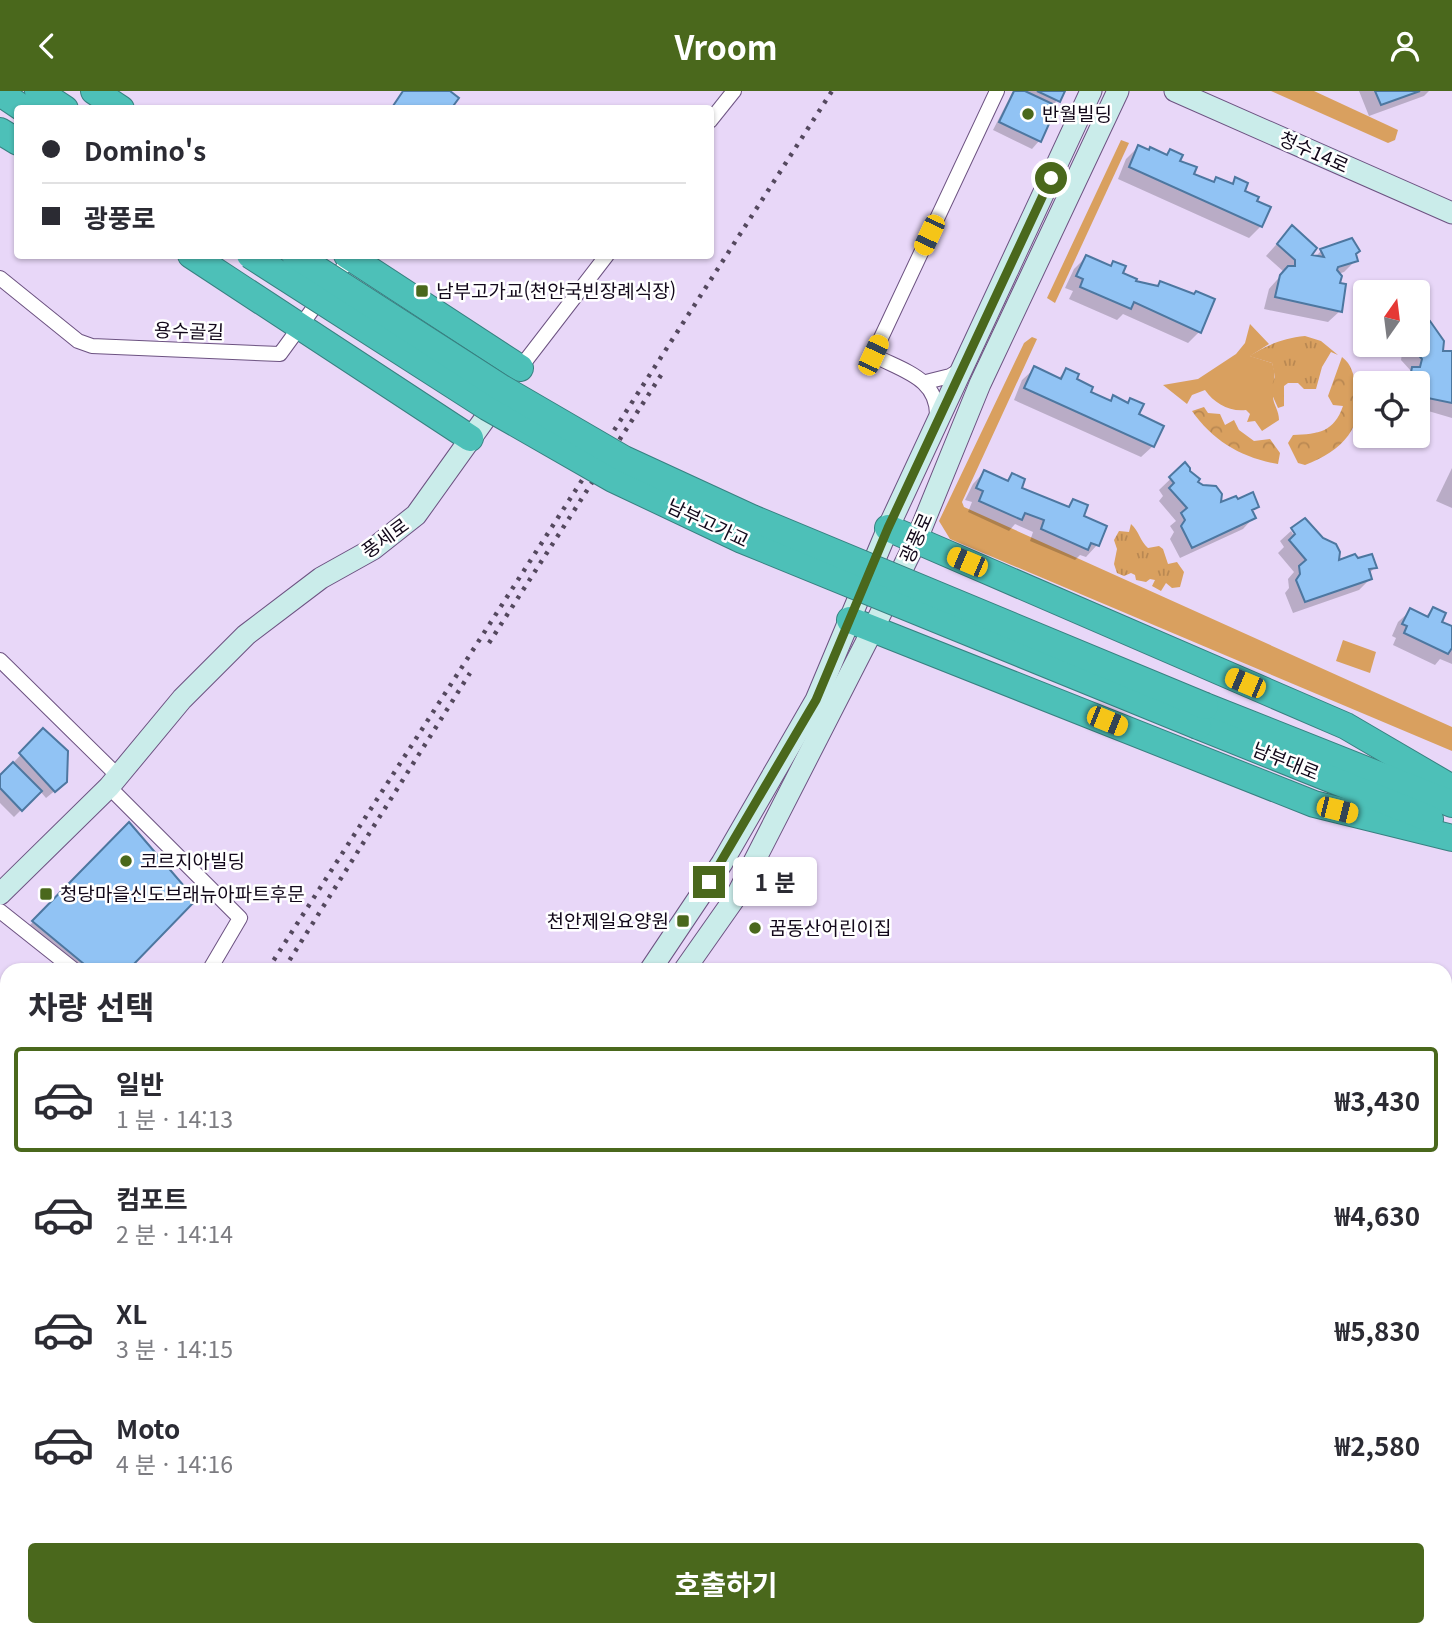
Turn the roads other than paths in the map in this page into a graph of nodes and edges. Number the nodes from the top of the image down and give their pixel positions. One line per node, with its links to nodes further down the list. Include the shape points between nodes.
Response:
1 (38, 91): 10 (highway)
2 (94, 91): 11 (highway)
3 (734, 91): 12 (street)
4 (998, 91): 24 (street, via 873,355)
5 (1091, 91): 23 (street, 광풍로)
6 (1118, 91): 28 (street, 광풍로, via 980,384)
7 (1175, 91): 13 (street, 청수14로)
8 (0, 93): 9 (highway)
9 (18, 105)
10 (59, 105)
11 (115, 105)
12 (714, 116)
13 (1452, 213)
14 (197, 259): 21 (highway)
15 (256, 259): 31 (highway, 남부고가교, bridge, via 487,407 613,479 742,540)
16 (301, 259): 31 (highway, 남부고가교, bridge, via 500,387 624,459)
17 (348, 259): 21 (street, 용수골길)
18 (352, 259): 22 (highway)
19 (604, 259): 22 (street, 풍세로)
20 (0, 278): 21 (street, 용수골길, via 78,341 92,346 280,354)
21 (300, 327): 26 (highway)
22 (520, 368): 26 (street, 풍세로)
23 (964, 368): 24 (street); 25 (street, 광풍로)
24 (926, 382): 25 (street, via 937,403)
25 (936, 429): 27 (street, 광풍로)
26 (470, 438): 32 (street, 풍세로, via 416,515 246,635 181,699)
27 (888, 528): 28 (highway); 29 (street, 광풍로)
28 (916, 541): 29 (street, 광풍로); 33 (highway, via 1346,726)
29 (861, 624): 36 (highway, via 1314,804); 41 (street, 광풍로, via 722,863); 42 (street, 광풍로, via 737,895)
30 (0, 660): 32 (street)
31 (1201, 716): 34 (highway, 남부대로); 35 (highway, 남부대로)
32 (114, 781): 37 (street, 풍세로); 40 (street, via 240,918)
33 (1452, 788)
34 (1452, 804)
35 (1452, 827)
36 (1452, 838)
37 (0, 894)
38 (0, 911): 39 (street)
39 (65, 963)
40 (214, 963)
41 (655, 963)
42 (689, 963)

